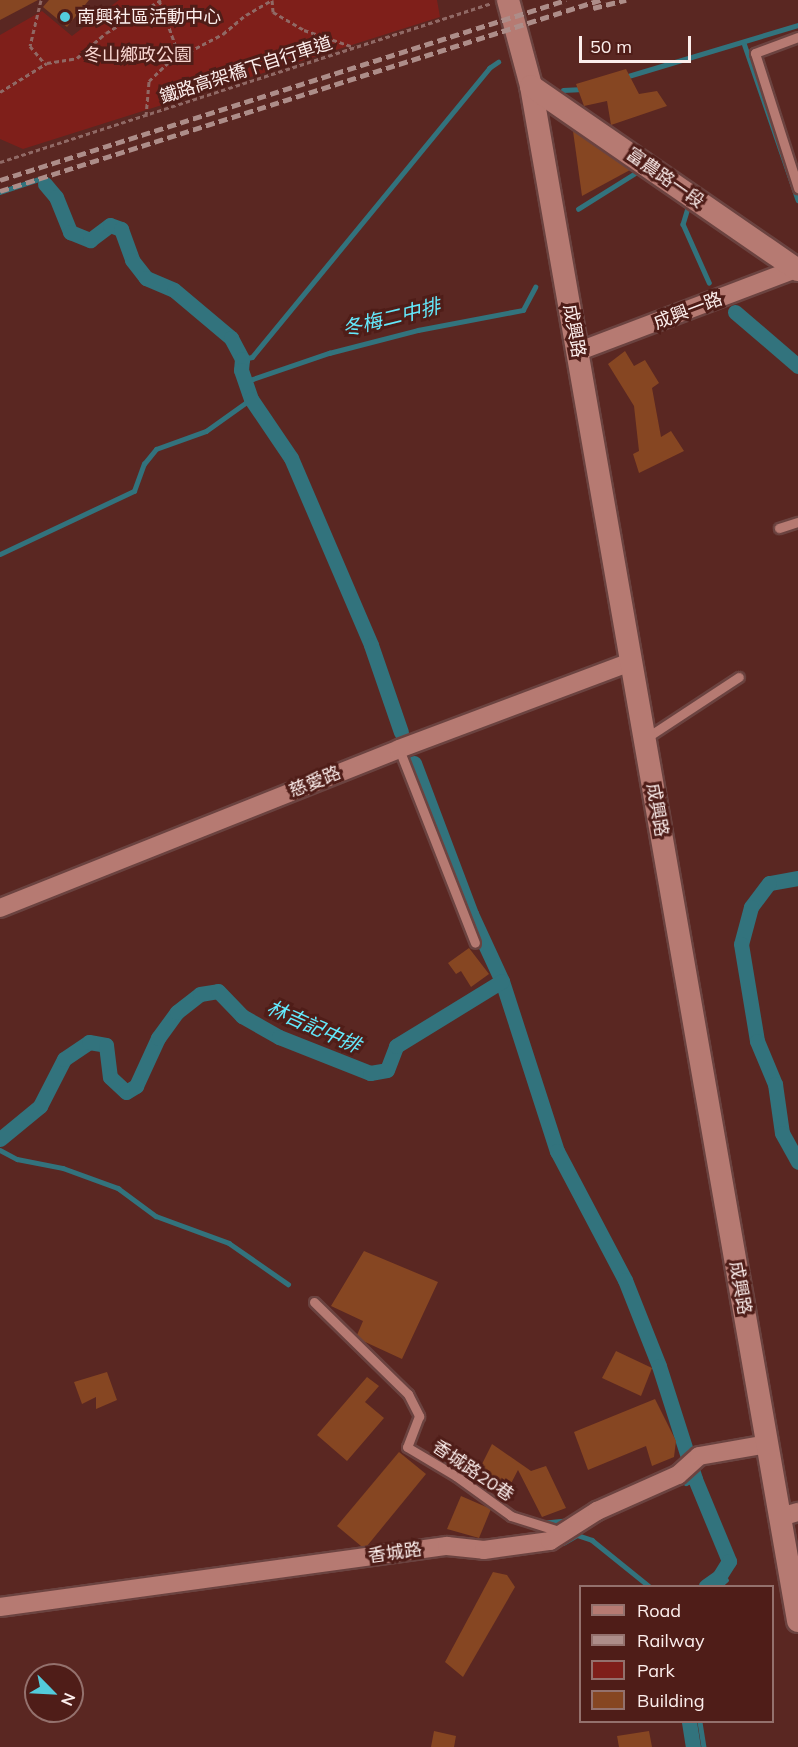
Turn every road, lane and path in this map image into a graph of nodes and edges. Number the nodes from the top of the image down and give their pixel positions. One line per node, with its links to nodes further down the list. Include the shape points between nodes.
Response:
1 (41, 0): 9 (path, via 30,46)
2 (160, 0): 8 (path); 9 (path, via 106,33 77,58)
3 (272, 0): 7 (path, via 273,12 304,30); 8 (path, via 223,34)
4 (500, 0): 7 (path, 鐵路高架橋下自行車道)
5 (508, 0): 10 (street, 成興路)
6 (798, 37): 14 (lane, via 755,53)
7 (356, 48): 12 (path, 鐵路高架橋下自行車道)
8 (179, 55): 12 (path, via 149,81)
9 (45, 64): 11 (path)
10 (531, 86): 15 (street, 富農路一段); 16 (street, 成興路)
11 (0, 92)
12 (146, 117): 13 (path, 鐵路高架橋下自行車道)
13 (0, 162)
14 (798, 188)
15 (798, 269): 16 (street, 成興一路)
16 (577, 352): 19 (street, 成興路)
17 (798, 522): 18 (lane)
18 (779, 528)
19 (631, 662): 21 (street, 成興路); 22 (street, 慈愛路)
20 (739, 677): 21 (lane)
21 (644, 739): 26 (street, 成興路)
22 (399, 749): 23 (street, 慈愛路); 24 (lane)
23 (0, 908)
24 (475, 943)
25 (314, 1302): 28 (lane, 香城路20巷, via 408,1394 419,1416 407,1447 511,1516)
26 (766, 1444): 27 (street, 成興路); 28 (street, 香城路, via 699,1456 678,1475 597,1511)
27 (789, 1514): 30 (street, 成興路)
28 (565, 1533): 29 (street, 香城路, via 535,1545 484,1550 447,1546)
29 (0, 1607)
30 (798, 1621)

